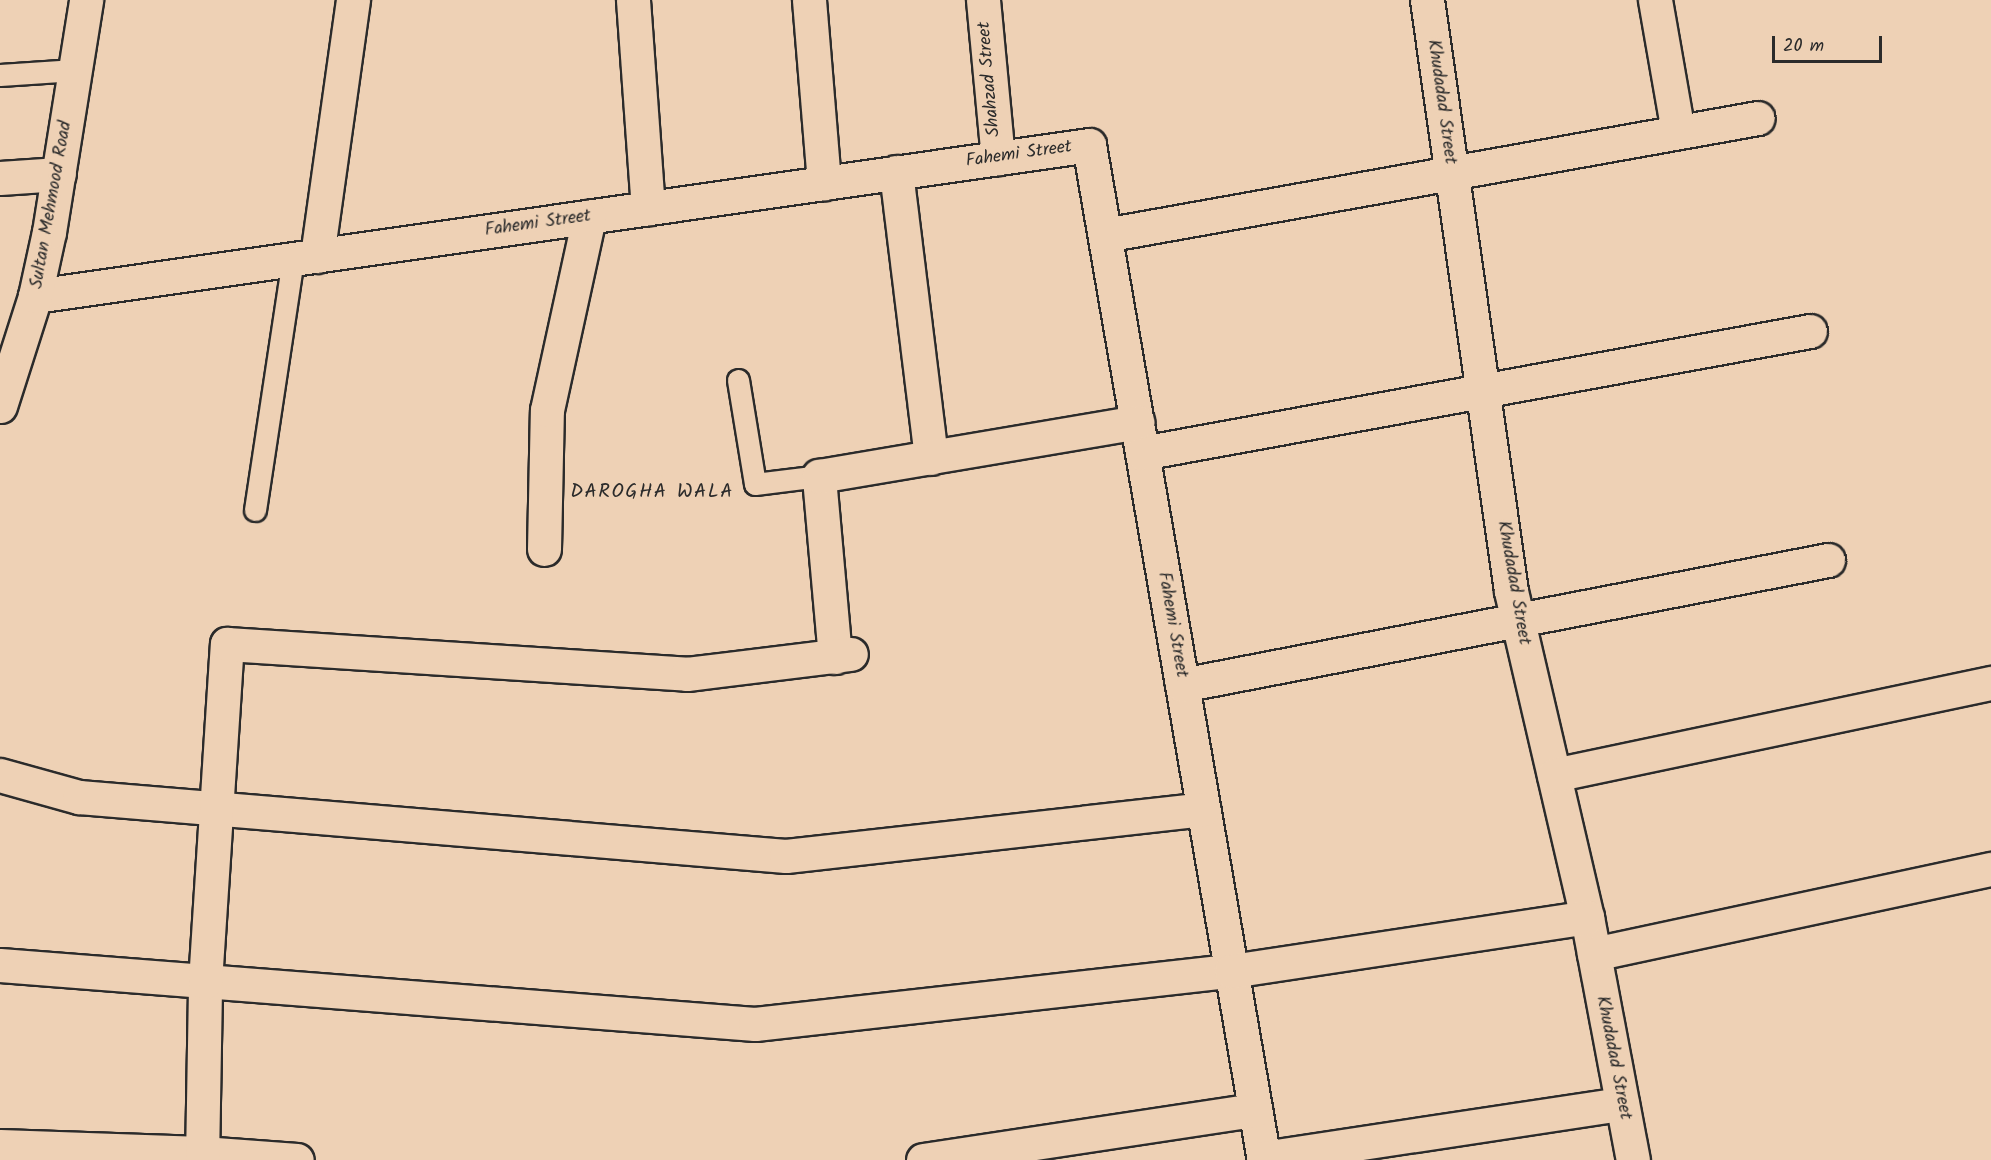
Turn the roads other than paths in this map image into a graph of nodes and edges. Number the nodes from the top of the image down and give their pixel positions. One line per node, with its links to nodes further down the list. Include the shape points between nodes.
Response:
1 (86, 0): 8 (street, Sultan Mehmood Road)
2 (353, 0): 21 (street)
3 (633, 0): 18 (street)
4 (809, 0): 17 (street)
5 (983, 0): 12 (street, Shahzad Street)
6 (1426, 0): 14 (street, Khudadad Street)
7 (1655, 0): 11 (street)
8 (75, 70): 9 (lane); 15 (street, Sultan Mehmood Road)
9 (0, 75)
10 (1758, 118): 11 (street)
11 (1678, 132): 14 (street)
12 (998, 158): 13 (street, Fahemi Street); 20 (street, Fahemi Street, via 1089,145)
13 (896, 172): 17 (street, Fahemi Street); 28 (street)
14 (1451, 173): 20 (street); 25 (street, Khudadad Street)
15 (59, 174): 16 (street); 22 (street, Sultan Mehmood Road)
16 (0, 178)
17 (824, 183): 18 (street, Fahemi Street)
18 (648, 208): 19 (street, Fahemi Street)
19 (589, 216): 21 (street, Fahemi Street); 31 (street, via 548,410)
20 (1105, 235): 27 (street, Fahemi Street)
21 (305, 258): 22 (street, Fahemi Street); 30 (lane)
22 (35, 296): 26 (street, Sultan Mehmood Road)
23 (1810, 331): 25 (street)
24 (738, 380): 29 (lane, via 755,484)
25 (1482, 391): 27 (street); 33 (street, Khudadad Street)
26 (0, 406)
27 (1140, 438): 28 (street); 35 (street, Fahemi Street)
28 (931, 458): 29 (street)
29 (819, 476): 38 (street, via 843,656 687,674 227,644)
30 (255, 510)
31 (544, 549)
32 (1828, 560): 33 (street)
33 (1518, 620): 35 (street); 37 (street, Khudadad Street)
34 (1991, 683): 37 (street)
35 (1182, 685): 39 (street, Fahemi Street)
36 (0, 775): 38 (street, via 79,797)
37 (1554, 775): 41 (street, Khudadad Street)
38 (215, 809): 39 (street, via 786,856); 45 (street)
39 (1203, 809): 44 (street, Fahemi Street)
40 (1991, 868): 42 (street)
41 (1587, 917): 42 (street, Khudadad Street); 44 (street)
42 (1594, 954): 46 (street, Khudadad Street)
43 (0, 965): 45 (street)
44 (1231, 971): 45 (street, via 755,1024); 47 (street, Fahemi Street)
45 (206, 982): 49 (street)
46 (1622, 1104): 50 (street); 53 (street, Khudadad Street)
47 (1255, 1110): 50 (street, Fahemi Street); 52 (street)
48 (0, 1146): 49 (street)
49 (202, 1157): 51 (street)
50 (1263, 1159)
51 (297, 1160)
52 (923, 1160)
53 (1633, 1160)

